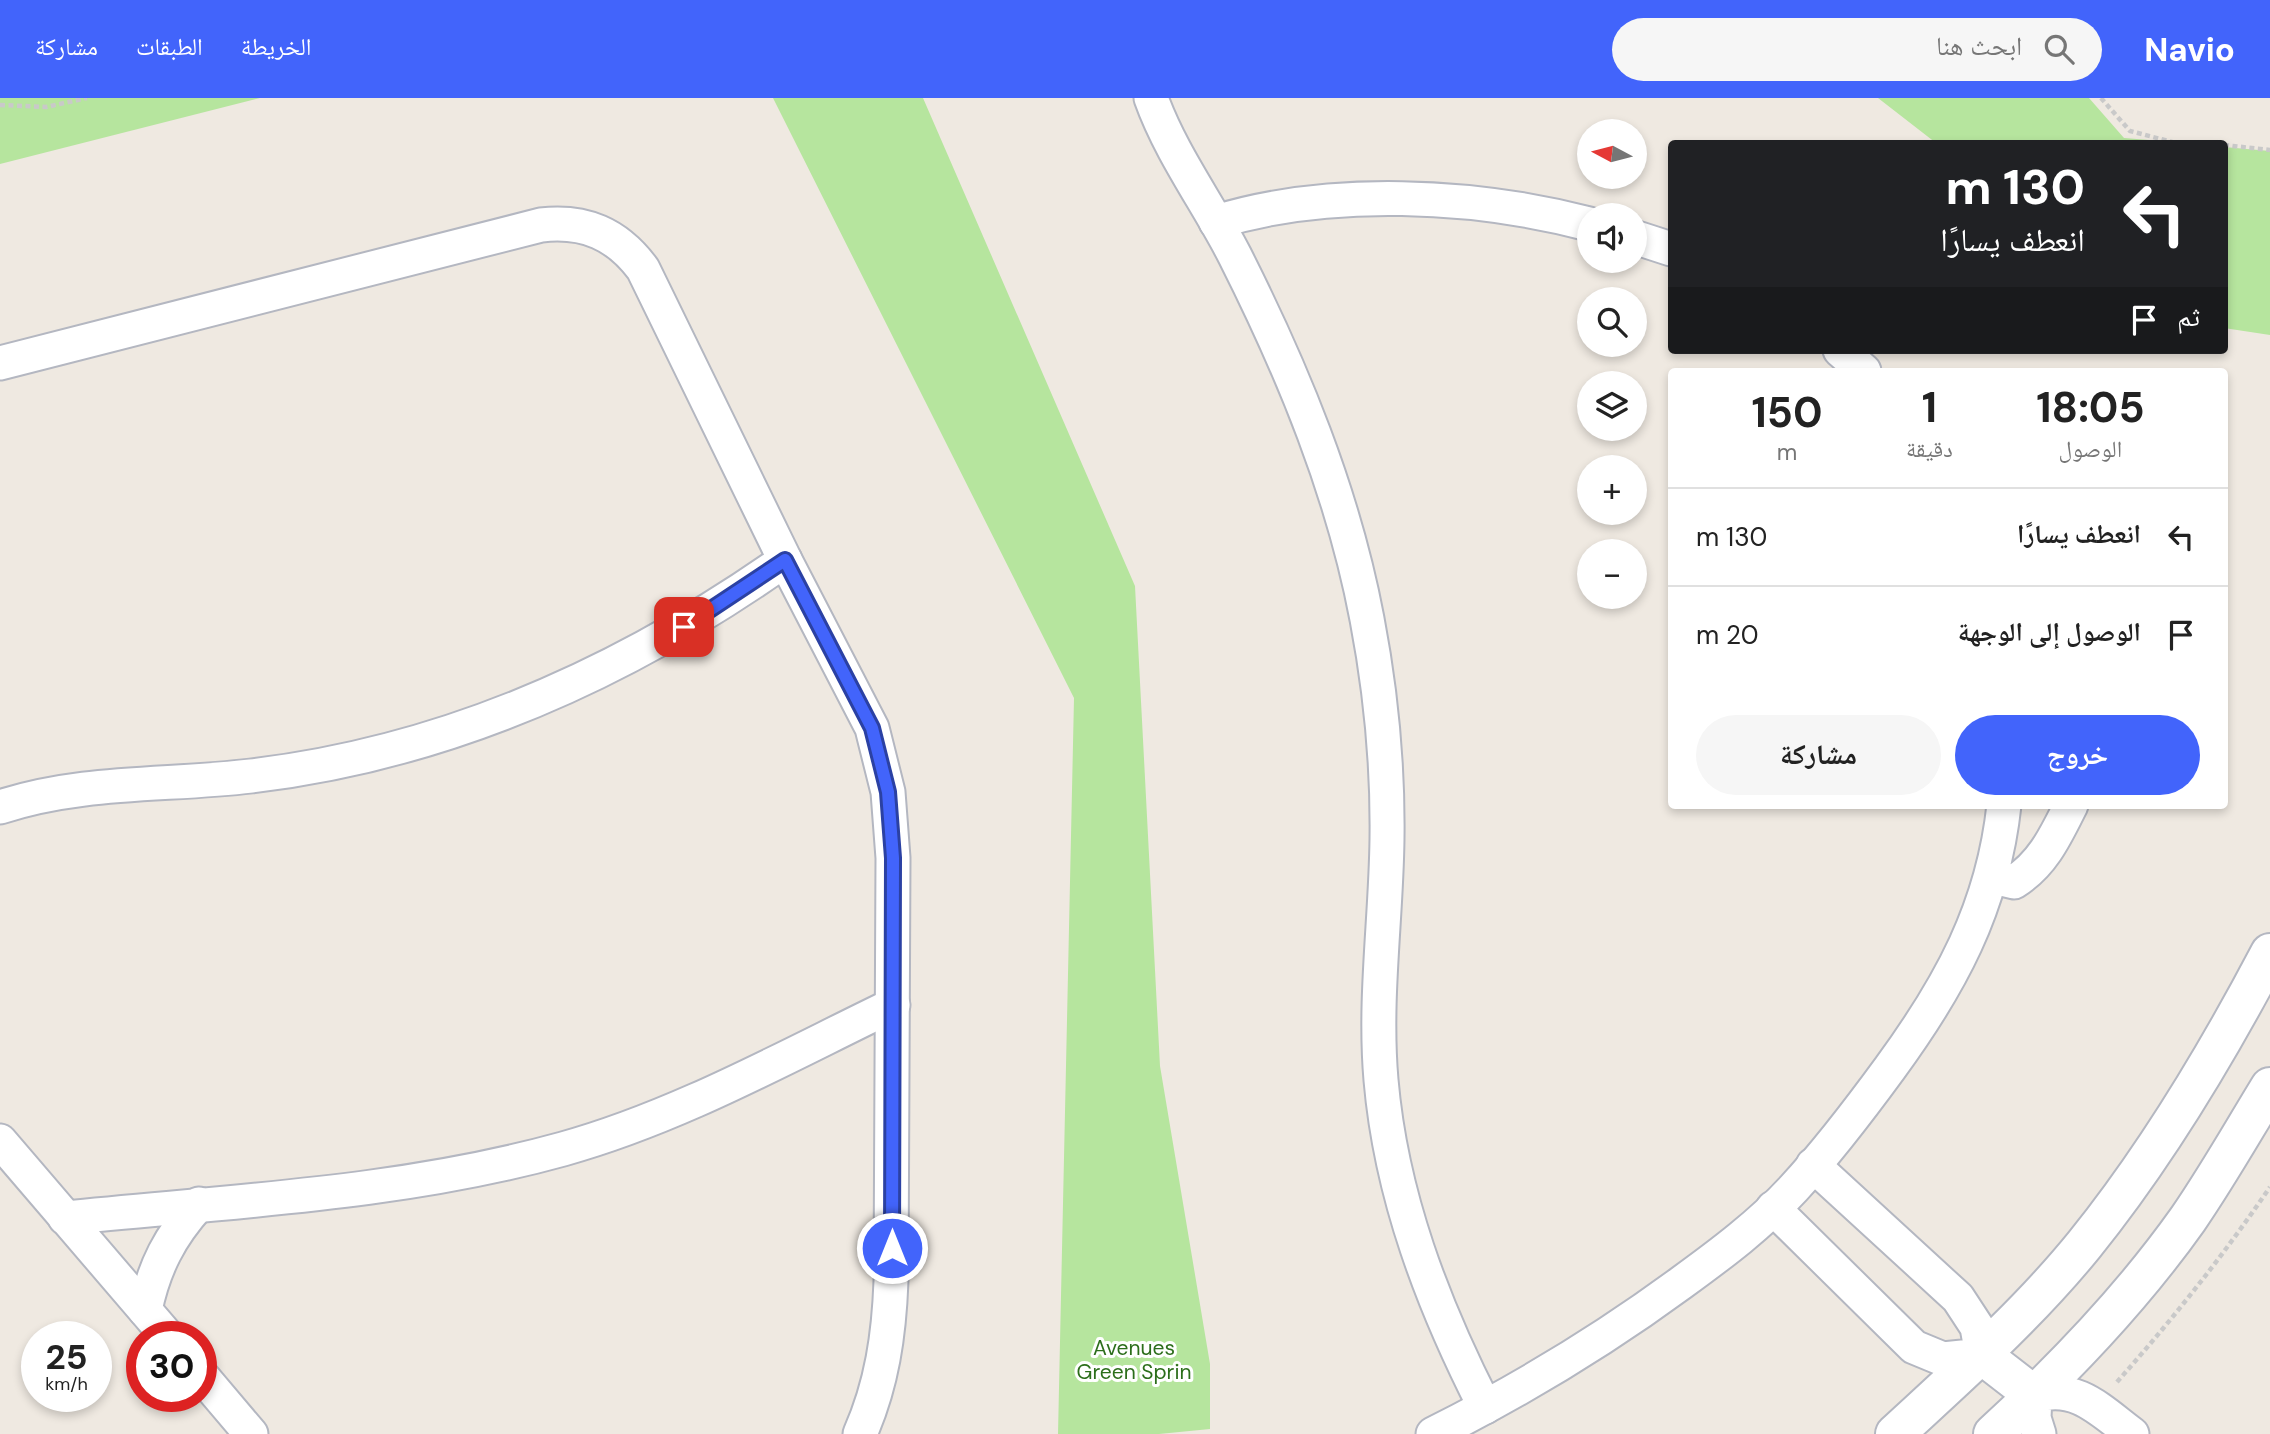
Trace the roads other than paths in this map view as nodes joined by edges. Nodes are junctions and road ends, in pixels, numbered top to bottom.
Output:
1 (1151, 98) edge
2 (1577, 221) edge
3 (1216, 222) junction
4 (1647, 241) edge
5 (1668, 248) edge
6 (1845, 354) edge
7 (0, 363) edge
8 (1861, 368) edge
9 (785, 560) junction
10 (0, 807) edge
11 (2003, 809) edge
12 (2069, 809) edge
13 (1993, 877) junction
14 (2270, 953) edge
15 (893, 1006) junction
16 (2270, 1087) edge
17 (0, 1141) edge
18 (1813, 1165) junction
19 (199, 1204) junction
20 (1773, 1208) junction
21 (65, 1218) junction
22 (145, 1310) junction
23 (155, 1321) edge
24 (1982, 1355) junction
25 (217, 1394) edge
26 (2035, 1396) junction
27 (1485, 1407) junction
28 (251, 1434) edge
29 (860, 1434) edge
30 (1433, 1434) edge
31 (1895, 1434) edge
32 (1993, 1434) edge
33 (2039, 1434) edge
34 (2132, 1434) edge

1 - 3 street
2 - 3 street
3 - 27 street
4 - 5 street
6 - 8 street
7 - 9 street
9 - 10 street
9 - 15 street
11 - 13 street
12 - 13 street
13 - 18 street
14 - 24 street
15 - 19 street
15 - 29 street
16 - 26 street
17 - 21 street
18 - 20 street
18 - 24 street
19 - 21 street
19 - 22 street
20 - 24 street
20 - 27 street
21 - 22 street
22 - 23 street
24 - 26 street
24 - 31 street
25 - 28 street
26 - 32 street
26 - 33 street
26 - 34 street
27 - 30 street

